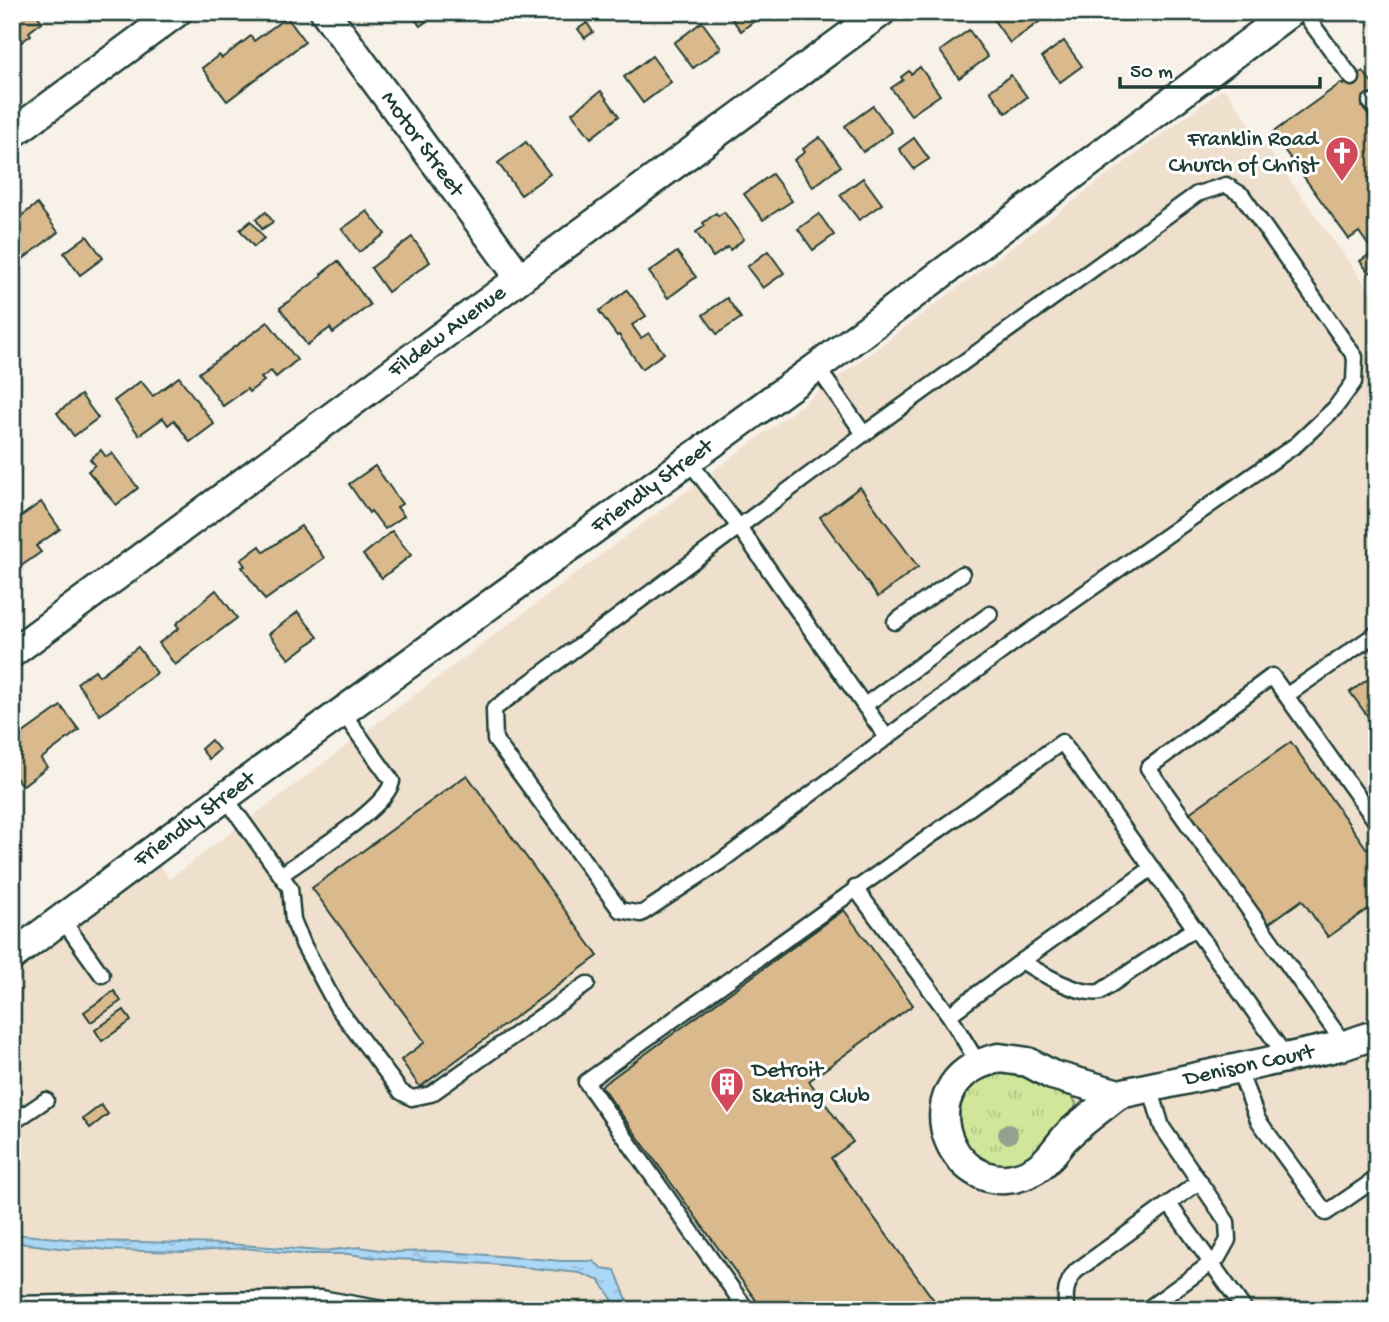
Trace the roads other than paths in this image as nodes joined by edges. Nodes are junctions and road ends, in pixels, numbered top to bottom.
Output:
1 (177, 12) edge
2 (324, 12) edge
3 (881, 12) edge
4 (1290, 12) edge
5 (1303, 12) edge
6 (1352, 78) dead end
7 (12, 134) edge
8 (520, 278) junction
9 (817, 368) junction
10 (864, 434) junction
11 (689, 461) junction
12 (739, 527) junction
13 (962, 574) dead end
14 (990, 614) dead end
15 (895, 622) dead end
16 (1377, 633) edge
17 (12, 653) edge
18 (1287, 695) junction
19 (864, 705) junction
20 (343, 713) junction
21 (887, 738) junction
22 (225, 797) junction
23 (1377, 823) edge
24 (1152, 867) junction
25 (281, 875) junction
26 (855, 888) junction
27 (62, 919) junction
28 (1195, 928) junction
29 (12, 956) edge
30 (1022, 961) junction
31 (102, 975) dead end
32 (587, 984) dead end
33 (949, 1015) junction
34 (1377, 1034) edge
35 (1345, 1045) junction
36 (1287, 1058) junction
37 (978, 1063) junction
38 (1238, 1068) junction
39 (1150, 1087) junction
40 (1119, 1094) junction
41 (46, 1100) dead end
42 (12, 1123) edge
43 (1377, 1178) edge
44 (1200, 1181) junction
45 (1169, 1204) junction
46 (1211, 1263) junction
47 (12, 1304) edge
48 (388, 1310) edge
49 (747, 1310) edge
50 (1068, 1310) edge
51 (1146, 1310) edge
52 (1245, 1310) edge

1 - 7 street
2 - 8 street, Motor Street
3 - 8 street, Fildew Avenue
4 - 9 street, Friendly Street
5 - 6 lane
8 - 17 street, Fildew Avenue
9 - 10 lane
9 - 11 street, Friendly Street
10 - 12 lane
10 - 21 lane
11 - 12 lane
11 - 20 street, Friendly Street
12 - 19 lane
12 - 21 lane
13 - 15 lane
14 - 19 lane
16 - 18 lane
18 - 23 lane
18 - 35 lane
19 - 21 lane
20 - 22 street, Friendly Street
20 - 25 lane
22 - 25 lane
22 - 27 street, Friendly Street
24 - 26 lane
24 - 28 lane
24 - 30 lane
25 - 32 lane
26 - 33 lane
26 - 49 lane
27 - 29 street, Friendly Street
27 - 31 lane
28 - 30 lane
28 - 36 lane
30 - 33 lane
33 - 37 lane
34 - 35 street, Denison Court
35 - 36 street, Denison Court
36 - 38 street, Denison Court
37 - 40 street, Denison Court
37 - 40 street, Denison Court
38 - 39 street, Denison Court
38 - 43 lane
39 - 40 street, Denison Court
39 - 44 lane
41 - 42 lane
44 - 45 lane
44 - 46 lane
45 - 46 lane
45 - 50 lane
46 - 51 lane
46 - 52 lane
47 - 48 lane

